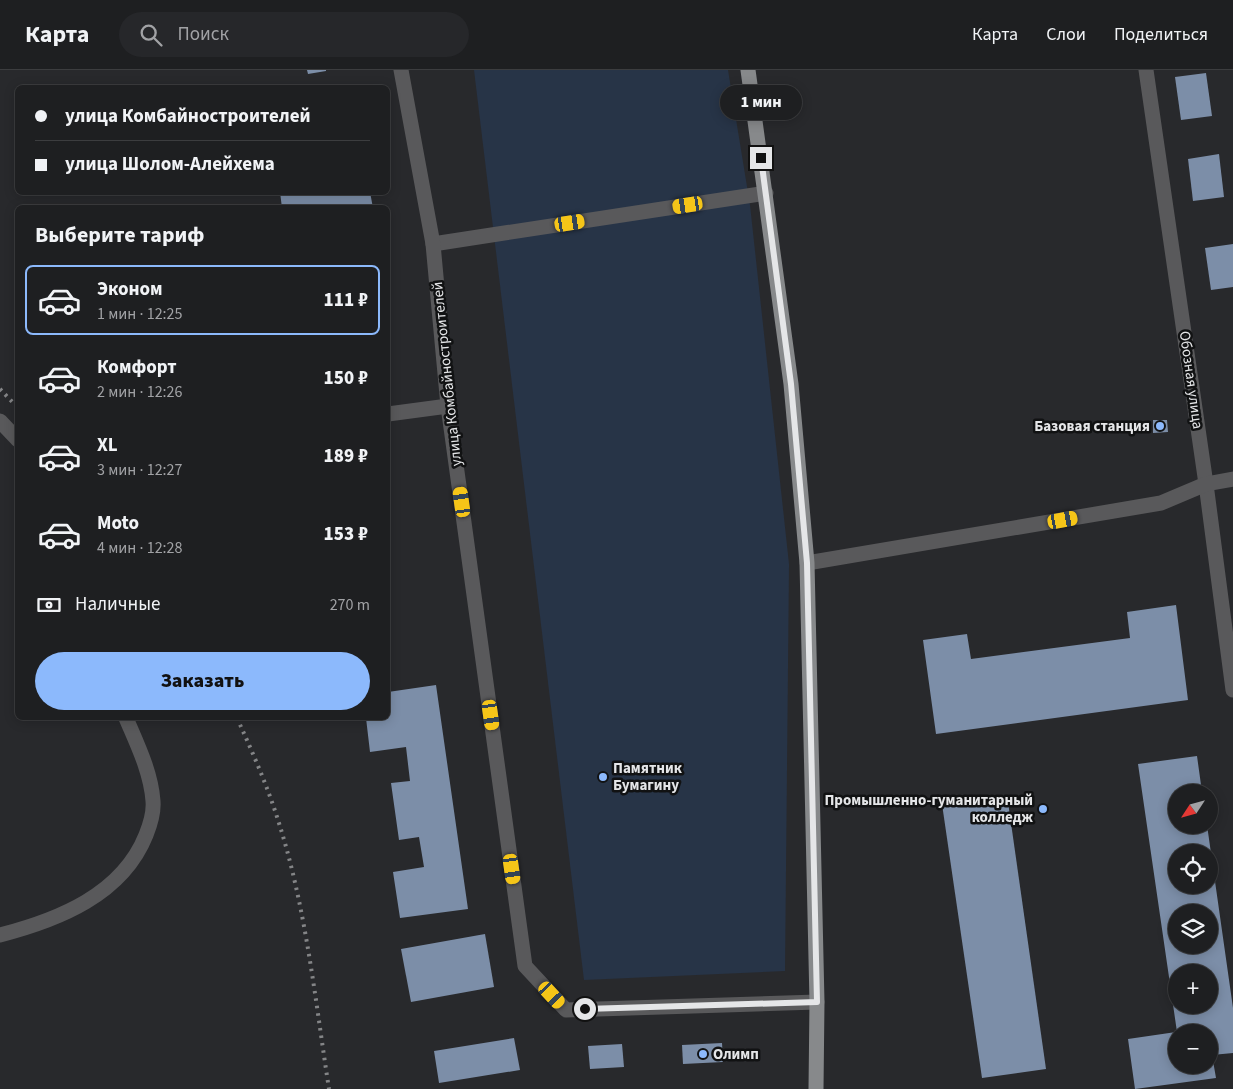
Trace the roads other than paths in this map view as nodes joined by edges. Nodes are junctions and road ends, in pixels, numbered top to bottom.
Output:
1 (401, 70) edge
2 (748, 70) edge
3 (1146, 70) edge
4 (766, 193) junction
5 (433, 244) junction
6 (448, 406) junction
7 (390, 414) edge
8 (7, 424) edge
9 (15, 436) edge
10 (1233, 479) edge
11 (1206, 484) junction
12 (807, 563) junction
13 (1233, 690) edge
14 (127, 720) edge
15 (0, 935) edge
16 (817, 1002) junction
17 (816, 1089) edge

1 - 5 street, улица Комбайностроителей
2 - 4 main road
3 - 11 street, Обозная улица
4 - 5 street
4 - 12 main road
5 - 6 street, улица Комбайностроителей
6 - 7 street
6 - 16 street, улица Комбайностроителей
8 - 9 street
10 - 11 street
11 - 12 street
11 - 13 street, Обозная улица
12 - 16 main road
14 - 15 street
16 - 17 main road

